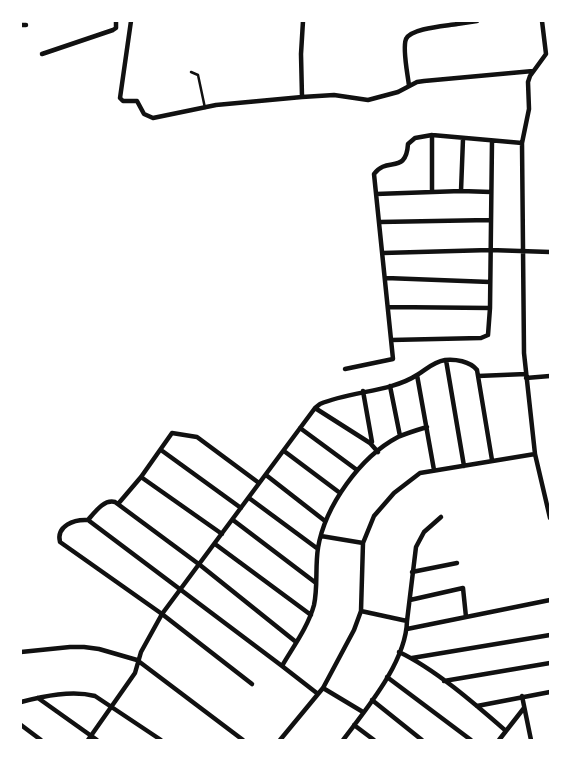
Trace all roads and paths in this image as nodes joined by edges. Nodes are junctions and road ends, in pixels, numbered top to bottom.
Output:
1 (116, 21) edge
2 (131, 21) edge
3 (303, 21) edge
4 (477, 21) edge
5 (542, 21) edge
6 (457, 23) edge
7 (42, 54) dead end
8 (533, 71) junction
9 (190, 72) dead end
10 (409, 86) junction
11 (302, 97) junction
12 (205, 108) junction
13 (432, 136) junction
14 (463, 139) junction
15 (492, 141) junction
16 (522, 143) junction
17 (461, 191) junction
18 (432, 192) junction
19 (491, 192) junction
20 (376, 194) junction
21 (490, 220) junction
22 (380, 222) junction
23 (490, 250) junction
24 (523, 251) junction
25 (383, 252) junction
26 (550, 252) edge
27 (386, 278) junction
28 (490, 282) junction
29 (388, 307) junction
30 (490, 308) junction
31 (391, 340) junction
32 (446, 360) junction
33 (345, 369) dead end
34 (526, 374) junction
35 (417, 375) junction
36 (478, 376) junction
37 (550, 376) edge
38 (390, 386) junction
39 (363, 391) junction
40 (315, 408) junction
41 (427, 426) junction
42 (300, 428) junction
43 (400, 436) junction
44 (370, 443) junction
45 (161, 450) junction
46 (284, 451) junction
47 (378, 452) junction
48 (535, 454) junction
49 (492, 460) junction
50 (464, 466) junction
51 (357, 470) junction
52 (434, 470) junction
53 (266, 475) junction
54 (141, 477) junction
55 (259, 483) junction
56 (340, 493) junction
57 (249, 498) junction
58 (118, 504) junction
59 (241, 508) junction
60 (442, 517) dead end
61 (550, 518) edge
62 (88, 520) junction
63 (233, 520) junction
64 (325, 521) junction
65 (222, 534) junction
66 (321, 536) junction
67 (363, 543) junction
68 (215, 544) junction
69 (318, 549) junction
70 (457, 563) dead end
71 (200, 565) junction
72 (412, 572) junction
73 (316, 582) junction
74 (180, 590) junction
75 (410, 600) junction
76 (550, 600) edge
77 (361, 611) junction
78 (162, 614) junction
79 (311, 615) junction
80 (466, 617) junction
81 (407, 621) junction
82 (407, 629) junction
83 (550, 635) edge
84 (296, 642) junction
85 (21, 652) edge
86 (400, 652) junction
87 (412, 658) junction
88 (137, 660) junction
89 (550, 663) edge
90 (282, 666) junction
91 (387, 677) junction
92 (444, 681) junction
93 (252, 684) dead end
94 (323, 688) junction
95 (550, 692) edge
96 (318, 694) junction
97 (522, 696) junction
98 (38, 698) junction
99 (372, 700) junction
100 (21, 702) edge
101 (111, 706) junction
102 (477, 706) junction
103 (524, 707) junction
104 (363, 712) junction
105 (21, 725) edge
106 (354, 725) junction
107 (506, 731) junction
108 (89, 737) edge
109 (41, 740) edge
110 (97, 740) edge
111 (161, 740) edge
112 (243, 740) edge
113 (280, 740) edge
114 (342, 740) edge
115 (374, 740) edge
116 (422, 740) edge
117 (471, 740) edge
118 (499, 740) edge
119 (531, 740) edge

1 - 7 street
2 - 12 street
3 - 11 street
4 - 6 street
5 - 8 street
6 - 10 street
8 - 10 street
8 - 16 street
9 - 12 lane
10 - 11 street
11 - 12 street
13 - 14 street
13 - 18 street
13 - 20 street
14 - 15 street
14 - 17 street
15 - 16 street
15 - 19 street
16 - 24 street
17 - 18 street
17 - 19 street
18 - 20 street
19 - 21 street
20 - 22 street
21 - 22 street
21 - 23 street
22 - 25 street
23 - 24 street
23 - 25 street
23 - 28 street
24 - 26 street
24 - 34 street
25 - 27 street
27 - 28 street
27 - 29 street
28 - 30 street
29 - 30 street
29 - 31 street
30 - 31 street
31 - 33 street
32 - 35 street
32 - 36 street
32 - 50 street
34 - 36 street
34 - 37 street
34 - 48 street
35 - 38 street
35 - 41 street
36 - 49 street
38 - 39 street
38 - 43 street
39 - 40 street
39 - 44 street
40 - 42 street
40 - 44 street
41 - 43 street
41 - 52 street
42 - 46 street
42 - 51 street
43 - 47 street
44 - 47 street
45 - 54 street
45 - 55 street
45 - 59 street
46 - 53 street
46 - 56 street
47 - 51 street
48 - 49 street
48 - 61 street
49 - 50 street
50 - 52 street
51 - 56 street
52 - 67 street
53 - 55 street
53 - 64 street
54 - 58 street
54 - 65 street
55 - 57 street
56 - 64 street
57 - 59 street
57 - 69 street
58 - 62 street
58 - 71 street
59 - 63 street
60 - 72 street
62 - 74 street
62 - 78 street
63 - 65 street
63 - 73 street
64 - 66 street
65 - 68 street
66 - 67 street
66 - 69 street
67 - 77 street
68 - 71 street
68 - 79 street
69 - 73 street
70 - 72 street
71 - 74 street
71 - 84 street
72 - 75 street
73 - 79 street
74 - 78 street
74 - 90 street
75 - 80 street
75 - 81 street
76 - 80 street
77 - 81 street
77 - 94 street
78 - 88 street
78 - 93 street
79 - 84 street
80 - 82 street
81 - 82 street
82 - 86 street
83 - 87 street
84 - 90 street
85 - 88 street
86 - 87 street
86 - 91 street
87 - 92 street
88 - 101 street
88 - 112 street
89 - 92 street
90 - 96 street
91 - 99 street
91 - 117 street
92 - 102 street
94 - 96 street
94 - 104 street
95 - 97 street
96 - 113 street
97 - 102 street
97 - 103 street
98 - 100 street
98 - 101 street
98 - 108 street
99 - 104 street
99 - 116 street
101 - 108 street
101 - 111 street
102 - 107 street
103 - 107 street
103 - 119 street
104 - 106 street
105 - 109 street
106 - 114 street
106 - 115 street
107 - 118 street
108 - 110 street

